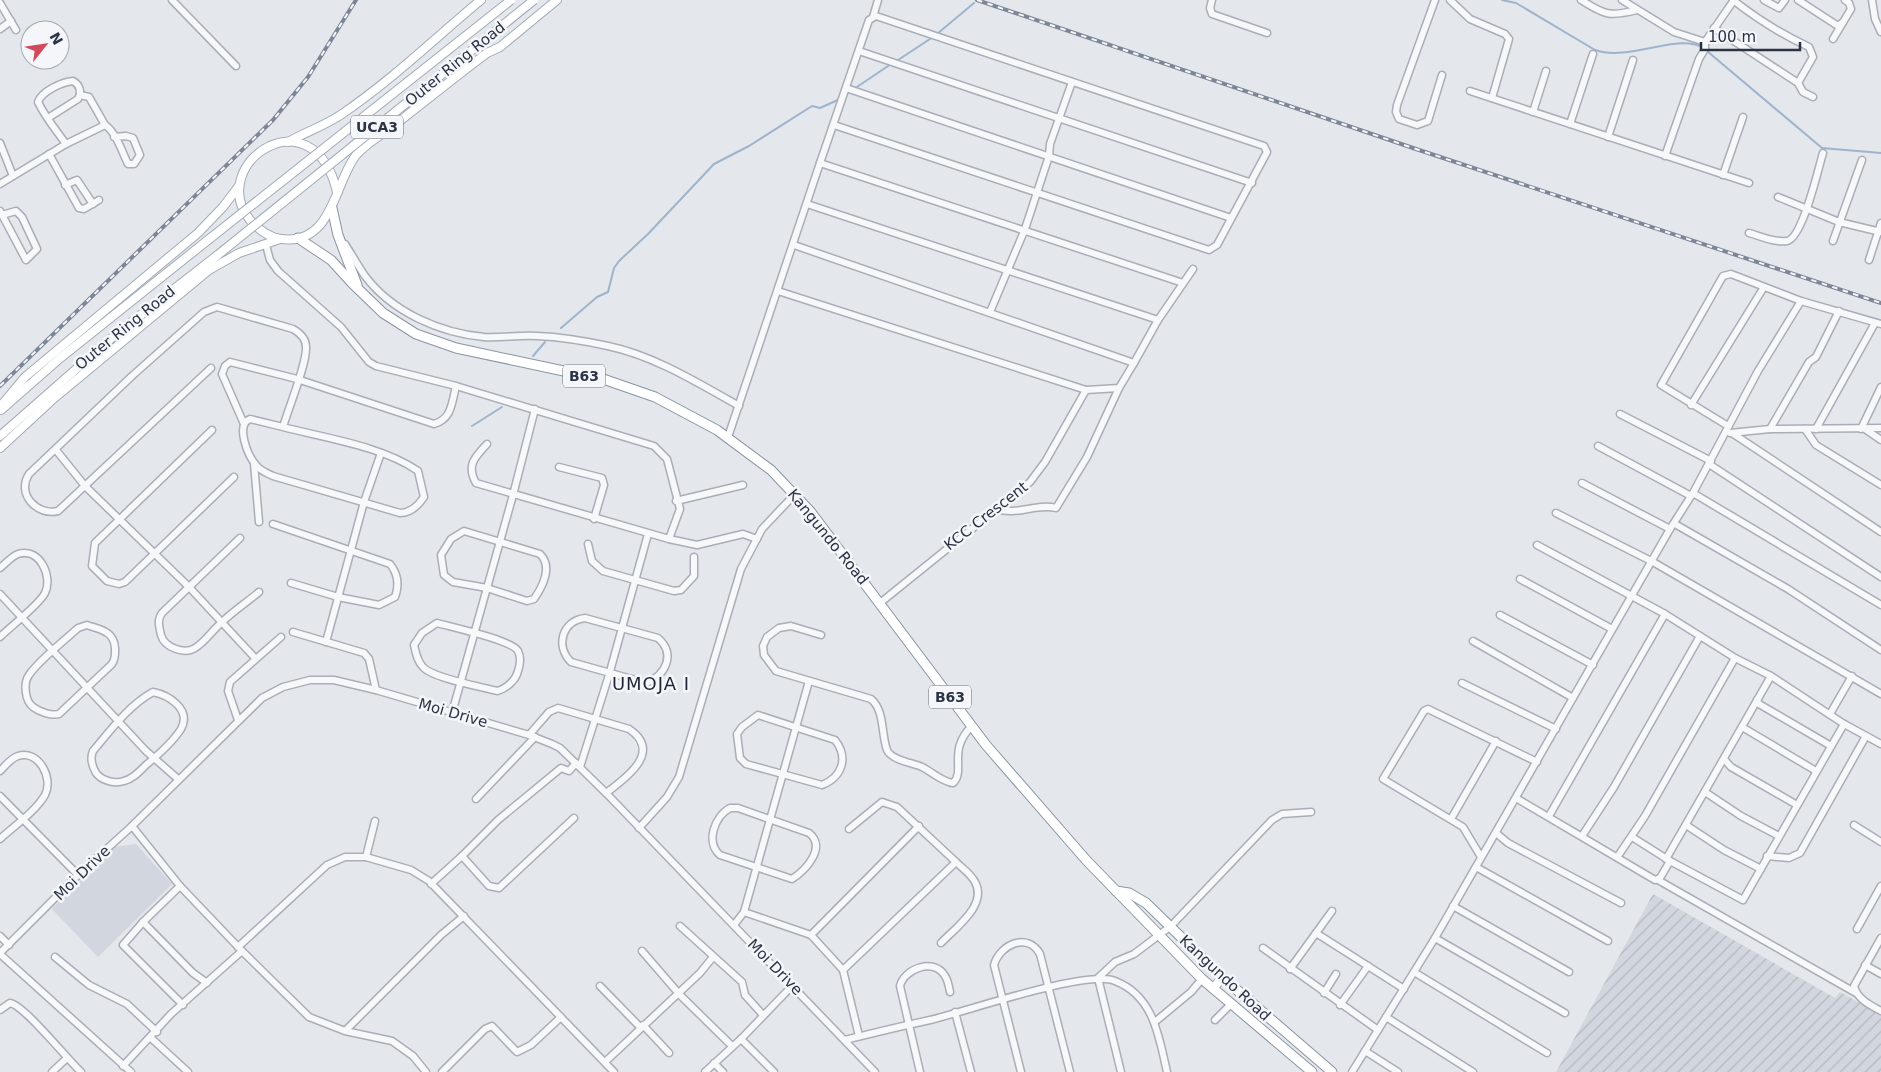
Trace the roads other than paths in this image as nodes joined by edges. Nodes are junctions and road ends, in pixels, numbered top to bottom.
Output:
1 (172, 0) edge
2 (481, 0) edge
3 (511, 0) edge
4 (534, 0) edge
5 (557, 0) edge
6 (878, 0) edge
7 (1212, 0) edge
8 (1435, 0) edge
9 (1450, 0) edge
10 (1581, 0) edge
11 (1622, 0) edge
12 (1733, 0) edge
13 (1764, 0) edge
14 (1785, 0) edge
15 (1798, 0) edge
16 (1845, 0) edge
17 (1872, 0) edge
18 (0, 3) edge
19 (1637, 10) junction
20 (873, 17) junction
21 (11, 21) junction
22 (1843, 22) junction
23 (0, 28) edge
24 (1714, 28) junction
25 (16, 30) dead end
26 (1881, 32) edge
27 (1267, 33) dead end
28 (1833, 39) dead end
29 (1705, 42) junction
30 (859, 51) junction
31 (1593, 54) dead end
32 (1634, 60) dead end
33 (236, 66) dead end
34 (1546, 71) dead end
35 (1442, 75) dead end
36 (1072, 82) junction
37 (1798, 83) junction
38 (846, 88) junction
39 (1470, 91) dead end
40 (80, 95) junction
41 (1813, 97) dead end
42 (1492, 98) junction
43 (1533, 112) junction
44 (1743, 117) dead end
45 (48, 118) junction
46 (1059, 119) junction
47 (1570, 124) junction
48 (105, 125) junction
49 (834, 125) junction
50 (114, 137) junction
51 (1608, 137) junction
52 (288, 142) junction
53 (0, 143) edge
54 (66, 144) junction
55 (1823, 153) dead end
56 (49, 154) junction
57 (1049, 156) junction
58 (1665, 156) junction
59 (1862, 160) dead end
60 (820, 163) junction
61 (1723, 175) junction
62 (12, 176) junction
63 (1252, 183) junction
64 (1749, 183) dead end
65 (0, 184) edge
66 (65, 185) junction
67 (239, 186) junction
68 (337, 192) junction
69 (1036, 194) junction
70 (1778, 197) dead end
71 (807, 204) junction
72 (332, 208) junction
73 (1806, 210) junction
74 (1, 213) edge
75 (1231, 218) junction
76 (1840, 222) junction
77 (1881, 224) edge
78 (1025, 229) junction
79 (1880, 231) edge
80 (1749, 233) dead end
81 (338, 235) junction
82 (298, 238) junction
83 (280, 239) junction
84 (1833, 241) dead end
85 (266, 245) junction
86 (794, 246) junction
87 (1869, 260) dead end
88 (1192, 269) dead end
89 (1008, 271) junction
90 (1182, 283) junction
91 (1764, 287) junction
92 (359, 289) junction
93 (778, 291) junction
94 (1801, 301) junction
95 (1839, 311) junction
96 (990, 312) junction
97 (1158, 320) junction
98 (1878, 323) edge
99 (1134, 363) junction
100 (211, 368) dead end
101 (298, 379) junction
102 (456, 386) junction
103 (1881, 387) edge
104 (1119, 388) junction
105 (1086, 390) junction
106 (1691, 405) junction
107 (739, 406) junction
108 (0, 407) edge
109 (535, 409) junction
110 (0, 411) edge
111 (1620, 414) dead end
112 (244, 424) junction
113 (283, 427) junction
114 (1881, 428) edge
115 (1770, 429) junction
116 (1805, 429) junction
117 (1816, 429) junction
118 (1863, 429) junction
119 (212, 430) dead end
120 (1729, 430) junction
121 (15, 433) junction
122 (0, 437) edge
123 (728, 437) junction
124 (1881, 440) edge
125 (487, 444) dead end
126 (1598, 446) dead end
127 (0, 448) edge
128 (56, 450) junction
129 (381, 453) junction
130 (1710, 462) junction
131 (254, 464) junction
132 (559, 468) dead end
133 (234, 477) dead end
134 (1582, 483) dead end
135 (743, 485) dead end
136 (1881, 485) edge
137 (85, 486) junction
138 (795, 494) junction
139 (514, 495) junction
140 (1692, 495) junction
141 (676, 501) junction
142 (364, 502) junction
143 (997, 509) junction
144 (1556, 513) dead end
145 (594, 518) junction
146 (120, 521) junction
147 (259, 522) dead end
148 (273, 524) dead end
149 (1672, 526) junction
150 (1881, 532) edge
151 (648, 534) junction
152 (240, 538) dead end
153 (670, 539) junction
154 (757, 539) junction
155 (501, 540) junction
156 (588, 544) dead end
157 (1537, 545) dead end
158 (352, 551) junction
159 (155, 553) junction
160 (694, 557) dead end
161 (1653, 562) junction
162 (0, 568) edge
163 (1881, 577) edge
164 (1520, 579) dead end
165 (635, 580) junction
166 (291, 583) dead end
167 (189, 587) junction
168 (487, 588) junction
169 (259, 592) dead end
170 (0, 594) edge
171 (1633, 596) junction
172 (338, 597) junction
173 (880, 602) junction
174 (1881, 605) edge
175 (1665, 614) junction
176 (1500, 615) dead end
177 (22, 616) junction
178 (221, 622) junction
179 (621, 626) junction
180 (1612, 629) junction
181 (293, 632) dead end
182 (475, 633) junction
183 (821, 635) dead end
184 (1700, 636) junction
185 (0, 637) edge
186 (281, 637) dead end
187 (1473, 641) dead end
188 (326, 642) junction
189 (1881, 650) edge
190 (54, 651) junction
191 (255, 658) junction
192 (1735, 658) junction
193 (1593, 665) junction
194 (609, 674) junction
195 (1771, 676) junction
196 (1852, 676) junction
197 (809, 681) junction
198 (460, 682) junction
199 (1462, 682) dead end
200 (88, 686) junction
201 (376, 690) junction
202 (1881, 694) edge
203 (1573, 698) junction
204 (1757, 700) junction
205 (452, 713) junction
206 (1830, 714) junction
207 (596, 719) junction
208 (120, 720) junction
209 (238, 720) junction
210 (1844, 724) junction
211 (972, 726) junction
212 (795, 727) junction
213 (1742, 727) junction
214 (1556, 729) junction
215 (532, 736) junction
216 (1866, 736) junction
217 (1496, 741) junction
218 (1881, 744) edge
219 (1831, 746) junction
220 (156, 757) junction
221 (1724, 760) junction
222 (1537, 762) junction
223 (578, 765) junction
224 (0, 771) edge
225 (1816, 771) junction
226 (783, 773) junction
227 (178, 779) junction
228 (1705, 792) junction
229 (606, 793) junction
230 (0, 796) edge
231 (1516, 798) junction
232 (476, 799) dead end
233 (1797, 805) junction
234 (1311, 812) dead end
235 (1549, 816) junction
236 (574, 818) dead end
237 (22, 819) junction
238 (1451, 819) junction
239 (769, 820) junction
240 (376, 821) dead end
241 (1686, 825) junction
242 (1854, 825) dead end
243 (132, 826) junction
244 (919, 826) junction
245 (639, 828) junction
246 (849, 829) dead end
247 (1496, 833) junction
248 (1582, 836) junction
249 (1779, 836) junction
250 (1632, 837) junction
251 (0, 838) edge
252 (1881, 842) edge
253 (462, 856) junction
254 (1618, 856) junction
255 (1767, 856) junction
256 (366, 857) junction
257 (1481, 857) junction
258 (1668, 860) junction
259 (956, 862) junction
260 (756, 866) junction
261 (1476, 867) junction
262 (1761, 868) junction
263 (78, 875) junction
264 (1658, 880) junction
265 (431, 884) junction
266 (180, 886) junction
267 (1881, 886) edge
268 (1116, 891) junction
269 (1621, 903) dead end
270 (1454, 906) junction
271 (1332, 911) dead end
272 (744, 912) junction
273 (464, 916) junction
274 (143, 922) junction
275 (680, 926) dead end
276 (734, 926) junction
277 (1171, 926) junction
278 (1857, 929) dead end
279 (1316, 933) junction
280 (811, 935) junction
281 (0, 936) edge
282 (1159, 936) junction
283 (1435, 938) junction
284 (1881, 938) edge
285 (1608, 941) dead end
286 (941, 943) dead end
287 (9, 944) junction
288 (1263, 948) dead end
289 (240, 949) junction
290 (642, 952) dead end
291 (0, 953) edge
292 (55, 957) dead end
293 (713, 957) junction
294 (1865, 965) junction
295 (1368, 966) junction
296 (1290, 968) junction
297 (842, 970) junction
298 (1414, 972) junction
299 (1570, 972) dead end
300 (1336, 974) dead end
301 (1881, 974) edge
302 (1222, 977) junction
303 (1098, 978) junction
304 (1202, 979) junction
305 (207, 983) junction
306 (793, 985) junction
307 (600, 986) dead end
308 (1049, 988) junction
309 (1213, 989) junction
310 (1404, 989) junction
311 (950, 992) dead end
312 (678, 993) junction
313 (1324, 993) junction
314 (1856, 993) junction
315 (1003, 999) junction
316 (1231, 1004) junction
317 (183, 1005) junction
318 (1340, 1005) junction
319 (2, 1008) edge
320 (1881, 1011) edge
321 (955, 1012) junction
322 (1565, 1013) dead end
323 (763, 1015) junction
324 (561, 1016) junction
325 (1386, 1017) junction
326 (1215, 1020) dead end
327 (1156, 1022) junction
328 (908, 1024) junction
329 (641, 1026) junction
330 (1378, 1030) junction
331 (157, 1032) junction
332 (345, 1032) junction
333 (859, 1036) junction
334 (151, 1038) junction
335 (741, 1039) junction
336 (845, 1040) junction
337 (732, 1046) junction
338 (1365, 1051) junction
339 (669, 1053) dead end
340 (1547, 1053) dead end
341 (67, 1058) junction
342 (605, 1062) junction
343 (714, 1063) junction
344 (123, 1066) junction
345 (52, 1072) edge
346 (81, 1072) edge
347 (131, 1072) edge
348 (188, 1072) edge
349 (426, 1072) edge
350 (442, 1072) edge
351 (614, 1072) edge
352 (705, 1072) edge
353 (723, 1072) edge
354 (774, 1072) edge
355 (875, 1072) edge
356 (920, 1072) edge
357 (971, 1072) edge
358 (1021, 1072) edge
359 (1070, 1072) edge
360 (1121, 1072) edge
361 (1167, 1072) edge
362 (1312, 1072) edge
363 (1332, 1072) edge
364 (1352, 1072) edge
365 (1398, 1072) edge
366 (1473, 1072) edge

1 - 33 street
2 - 52 main road, Outer Ring Road / UCA3
3 - 110 main road, Outer Ring Road / UCA3, bridge
4 - 122 main road, Outer Ring Road / UCA3, bridge
5 - 68 main road, Outer Ring Road / UCA3
6 - 20 street
7 - 27 street
8 - 35 street
9 - 42 street
10 - 19 street
11 - 19 street
12 - 24 street
12 - 37 street
13 - 14 street
15 - 22 street
16 - 22 street
17 - 26 street
18 - 21 street
19 - 29 street
20 - 30 street
20 - 36 street
21 - 23 street
21 - 25 street
22 - 28 street
24 - 29 street
24 - 37 street
29 - 58 street
30 - 38 street
30 - 46 street
31 - 47 street
32 - 51 street
34 - 43 street
36 - 46 street
36 - 63 street
37 - 41 street
38 - 49 street
38 - 57 street
39 - 42 street
40 - 45 street
40 - 45 street
40 - 48 street
42 - 43 street
43 - 47 street
44 - 61 street
45 - 54 street
46 - 57 street
46 - 63 street
47 - 51 street
48 - 50 street
48 - 54 street
49 - 60 street
49 - 69 street
50 - 50 street
51 - 58 street
52 - 67 main road, Outer Ring Road
52 - 68 main road
53 - 62 street
54 - 56 street
55 - 73 street
56 - 62 street
56 - 66 street
57 - 69 street
57 - 75 street
58 - 61 street
59 - 76 street
60 - 71 street
60 - 78 street
61 - 64 street
62 - 65 street
63 - 75 street
66 - 66 street
67 - 83 main road
67 - 108 main road, Outer Ring Road
68 - 72 main road, Outer Ring Road
69 - 75 street
69 - 78 street
70 - 73 street
71 - 86 street
71 - 89 street
72 - 81 highway
72 - 82 main road, Outer Ring Road
73 - 76 street
73 - 80 street
74 - 74 street
76 - 79 street
76 - 84 street
77 - 79 street
78 - 89 street
78 - 90 street
79 - 87 street
81 - 92 highway
81 - 107 street
82 - 83 main road, Outer Ring Road
82 - 92 highway, Kangundo Road
83 - 85 main road
85 - 102 street
85 - 121 main road
86 - 93 street
86 - 96 street
88 - 90 street
89 - 96 street
89 - 97 street
90 - 97 street
91 - 94 street
91 - 106 street
91 - 106 street
92 - 123 highway, Kangundo Road / B63
93 - 105 street
93 - 107 street
94 - 95 street
94 - 120 street
95 - 98 street
95 - 115 street
96 - 99 street
97 - 99 street
98 - 117 street
99 - 104 street
100 - 137 street
101 - 102 street
101 - 112 street
101 - 113 street
101 - 128 street
102 - 109 street
103 - 118 street
104 - 105 street
104 - 143 street
105 - 143 street, KCC Crescent
106 - 120 street
107 - 123 street
109 - 139 street
109 - 141 street
111 - 130 street
112 - 113 street
112 - 131 street
113 - 129 street
114 - 118 street
115 - 116 street
115 - 120 street
116 - 117 street
116 - 136 street
117 - 118 street
118 - 124 street
119 - 146 street
120 - 130 street
120 - 150 street
121 - 122 main road
121 - 127 main road
123 - 138 highway, Kangundo Road / B63
125 - 139 street
126 - 140 street
128 - 137 street
128 - 137 street
129 - 142 street
129 - 142 street
130 - 140 street
130 - 163 street
131 - 142 street
131 - 147 street
132 - 145 street
133 - 159 street
134 - 149 street
135 - 141 street
137 - 146 street
138 - 154 street
138 - 173 highway, Kangundo Road / B63
139 - 145 street
139 - 155 street
140 - 149 street
140 - 174 street
141 - 153 street
142 - 158 street
143 - 173 street, KCC Crescent
144 - 161 street
145 - 151 street
146 - 159 street
146 - 159 street
148 - 158 street
149 - 161 street
149 - 189 street
151 - 153 street
151 - 165 street
152 - 167 street
153 - 154 street
154 - 245 street
155 - 168 street
155 - 168 street
155 - 168 street
156 - 165 street
157 - 171 street
158 - 172 street
158 - 172 street
159 - 167 street
160 - 165 street
161 - 171 street
161 - 196 street
162 - 177 street
164 - 180 street
165 - 179 street
166 - 172 street
167 - 178 street
167 - 178 street
168 - 182 street
169 - 178 street
170 - 177 street
171 - 175 street
171 - 180 street
172 - 188 street
173 - 211 highway, Kangundo Road / B63
175 - 184 street
175 - 235 street
176 - 193 street
177 - 185 street
177 - 190 street
178 - 191 street
179 - 194 street
179 - 194 street
179 - 194 street
180 - 193 street
181 - 188 street
182 - 198 street
182 - 198 street
182 - 198 street
183 - 197 street
184 - 192 street
184 - 248 street
186 - 191 street
187 - 203 street
188 - 201 street
190 - 200 street
190 - 200 street
190 - 200 street
191 - 209 street
192 - 195 street
192 - 250 street
193 - 203 street
194 - 207 street
195 - 204 street
195 - 206 street
196 - 202 street
196 - 206 street
197 - 211 street
197 - 212 street
198 - 205 street
199 - 214 street
200 - 208 street
201 - 205 street, Moi Drive
201 - 209 street, Moi Drive
203 - 214 street
204 - 213 street
204 - 219 street
205 - 215 street, Moi Drive
206 - 210 street
207 - 215 street
207 - 223 street
207 - 229 street
208 - 220 street
208 - 220 street
208 - 220 street
209 - 227 street, Moi Drive
210 - 216 street
210 - 219 street
211 - 268 highway, Kangundo Road / B63
212 - 226 street
212 - 226 street
212 - 226 street
213 - 221 street
213 - 225 street
214 - 222 street
215 - 223 street, Moi Drive
215 - 232 street
216 - 218 street
216 - 255 street
217 - 222 street
217 - 238 street
217 - 238 street
219 - 225 street
220 - 227 street
221 - 228 street
221 - 233 street
222 - 231 street
223 - 229 street, Moi Drive
223 - 253 street
224 - 237 street
225 - 233 street
226 - 239 street
227 - 243 street, Moi Drive
228 - 241 street
228 - 249 street
229 - 245 street, Moi Drive
230 - 237 street
231 - 235 street
231 - 247 street
233 - 249 street
234 - 277 street
235 - 248 street
236 - 253 street
237 - 251 street
237 - 263 street
238 - 257 street
239 - 260 street
239 - 260 street
239 - 260 street
240 - 256 street
241 - 258 street
241 - 262 street
242 - 252 street
243 - 263 street, Moi Drive
243 - 266 street
244 - 246 street
244 - 259 street
244 - 280 street
245 - 276 street, Moi Drive
247 - 257 street
247 - 269 street
248 - 254 street
249 - 255 street
250 - 254 street
250 - 258 street
253 - 265 street
254 - 264 street
255 - 262 street
256 - 265 street
256 - 289 street
257 - 261 street
258 - 262 street
258 - 264 street
259 - 286 street
259 - 297 street
260 - 272 street
261 - 270 street
261 - 285 street
263 - 287 street, Moi Drive
264 - 314 street
265 - 273 street
266 - 274 street
266 - 289 street
267 - 278 street
268 - 277 highway, Kangundo Road
268 - 282 highway, Kangundo Road / B63
270 - 283 street
270 - 299 street
271 - 279 street
272 - 276 street
272 - 280 street
273 - 324 street
273 - 332 street
274 - 305 street
274 - 317 street
275 - 293 street
276 - 306 street, Moi Drive
277 - 282 street
277 - 302 highway, Kangundo Road
279 - 295 street
279 - 296 street
280 - 297 street
281 - 287 street
282 - 303 street
282 - 304 highway, Kangundo Road / B63
283 - 298 street
283 - 322 street
284 - 294 street
287 - 291 street, Moi Drive
288 - 296 street
289 - 305 street
289 - 332 street
290 - 312 street
291 - 344 street
292 - 331 street
293 - 312 street
293 - 323 street
294 - 301 street
294 - 314 street
295 - 310 street
295 - 318 street
296 - 313 street
297 - 333 street
298 - 310 street
298 - 340 street
300 - 313 street
302 - 309 main road
302 - 363 highway, Kangundo Road
303 - 308 street
303 - 327 street
303 - 360 street
304 - 309 highway, Kangundo Road / B63
304 - 327 street
305 - 317 street
306 - 323 street
306 - 336 street, Moi Drive
307 - 329 street
308 - 315 street
308 - 315 street
308 - 359 street
309 - 316 highway, Kangundo Road / B63
310 - 325 street
311 - 328 street
312 - 329 street
312 - 337 street
313 - 318 street
314 - 320 street
315 - 321 street
315 - 358 street
316 - 326 street
316 - 362 highway, Kangundo Road / B63
317 - 331 street
318 - 330 street
319 - 341 street
321 - 328 street
321 - 357 street
323 - 335 street
324 - 342 street
324 - 350 street
325 - 330 street
325 - 366 street
327 - 361 street
328 - 333 street
328 - 356 street
329 - 339 street
329 - 342 street
330 - 338 street
331 - 334 street
332 - 349 street
333 - 336 street
334 - 344 street
334 - 348 street
335 - 337 street
335 - 354 street
336 - 355 street, Moi Drive
337 - 343 street
338 - 364 street
338 - 365 street
341 - 345 street
341 - 346 street
342 - 351 street
343 - 352 street
343 - 353 street
344 - 347 street

